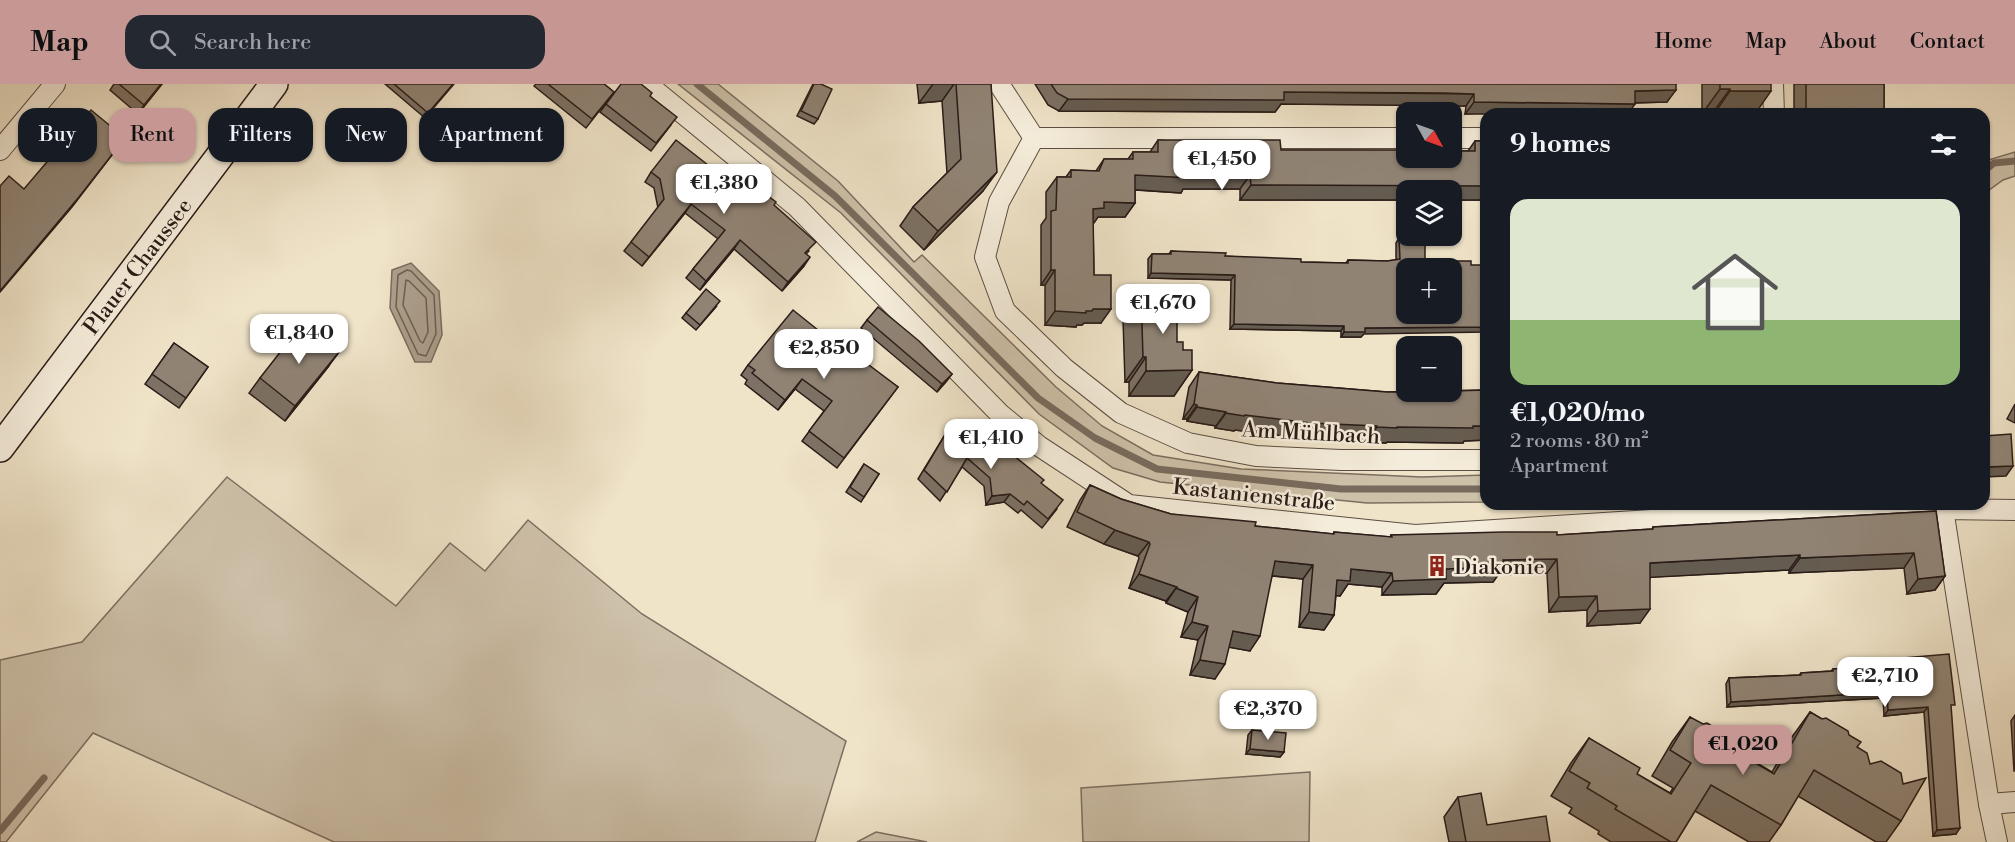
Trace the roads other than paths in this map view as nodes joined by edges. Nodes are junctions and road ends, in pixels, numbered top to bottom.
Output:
1 (55, 84) edge
2 (274, 84) edge
3 (646, 84) edge
4 (999, 84) edge
5 (1773, 84) edge
6 (1774, 108) edge
7 (1034, 138) junction
8 (1396, 138) edge
9 (1462, 138) edge
10 (1480, 138) edge
11 (0, 150) edge
12 (0, 448) edge
13 (1480, 460) edge
14 (1750, 510) edge
15 (1943, 510) edge
16 (1990, 510) edge
17 (2015, 510) edge
18 (2015, 802) edge
19 (1989, 804) junction
20 (1997, 842) edge

1 - 11 street
2 - 12 main road, Plauer Chaussee
3 - 14 street, Kastanienstraße
4 - 7 street
5 - 6 street
7 - 8 street
7 - 13 street, Am Mühlbach
9 - 10 street
15 - 19 street
16 - 17 street, Kastanienstraße
18 - 19 street
19 - 20 street

